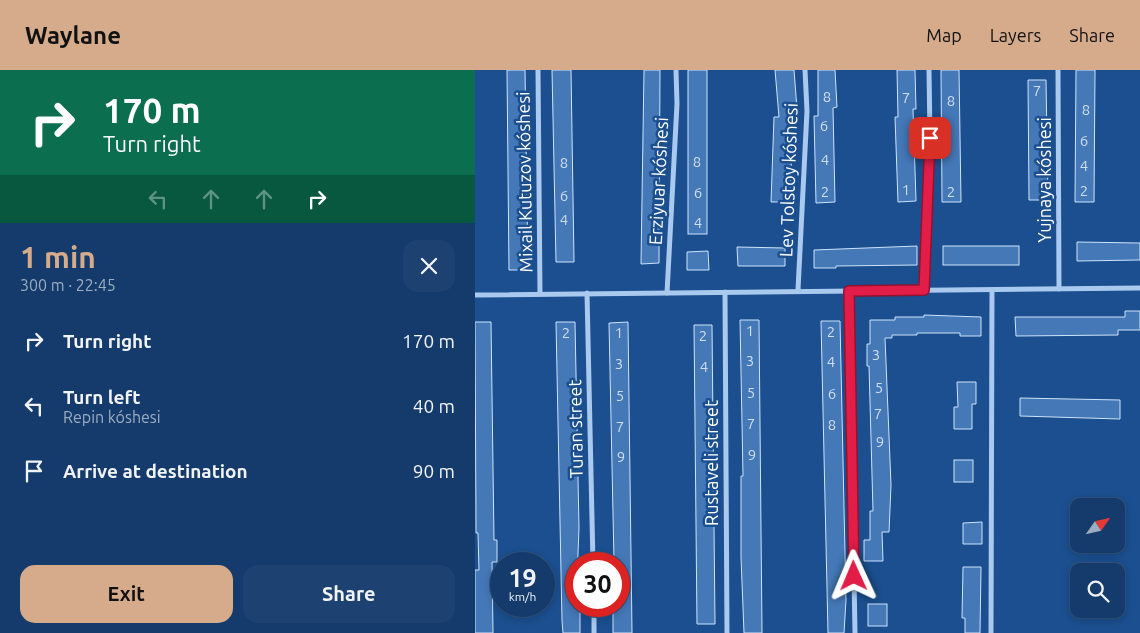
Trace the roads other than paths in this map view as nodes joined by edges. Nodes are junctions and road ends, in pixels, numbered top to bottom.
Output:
1 (538, 70) edge
2 (676, 70) edge
3 (805, 70) edge
4 (929, 70) edge
5 (1058, 70) edge
6 (1140, 288) edge
7 (798, 290) junction
8 (924, 290) junction
9 (992, 290) junction
10 (1059, 290) junction
11 (849, 291) junction
12 (725, 292) junction
13 (587, 293) junction
14 (667, 293) junction
15 (540, 294) junction
16 (475, 295) edge
17 (593, 552) edge
18 (594, 617) edge
19 (594, 633) edge
20 (727, 633) edge
21 (855, 633) edge
22 (991, 633) edge

1 - 15 street, Mixail Kutuzov kóshesi
2 - 14 street, Erziyuar kóshesi
3 - 7 street, Lev Tolstoy kóshesi
4 - 8 street
5 - 10 street, Yujnaya kóshesi
6 - 10 street
7 - 11 street
7 - 12 street
8 - 9 street
8 - 11 street
9 - 10 street
9 - 22 street
11 - 21 street
12 - 14 street
12 - 20 street, Rustaveli street
13 - 14 street
13 - 15 street
13 - 17 street, Turan street
15 - 16 street
18 - 19 street

